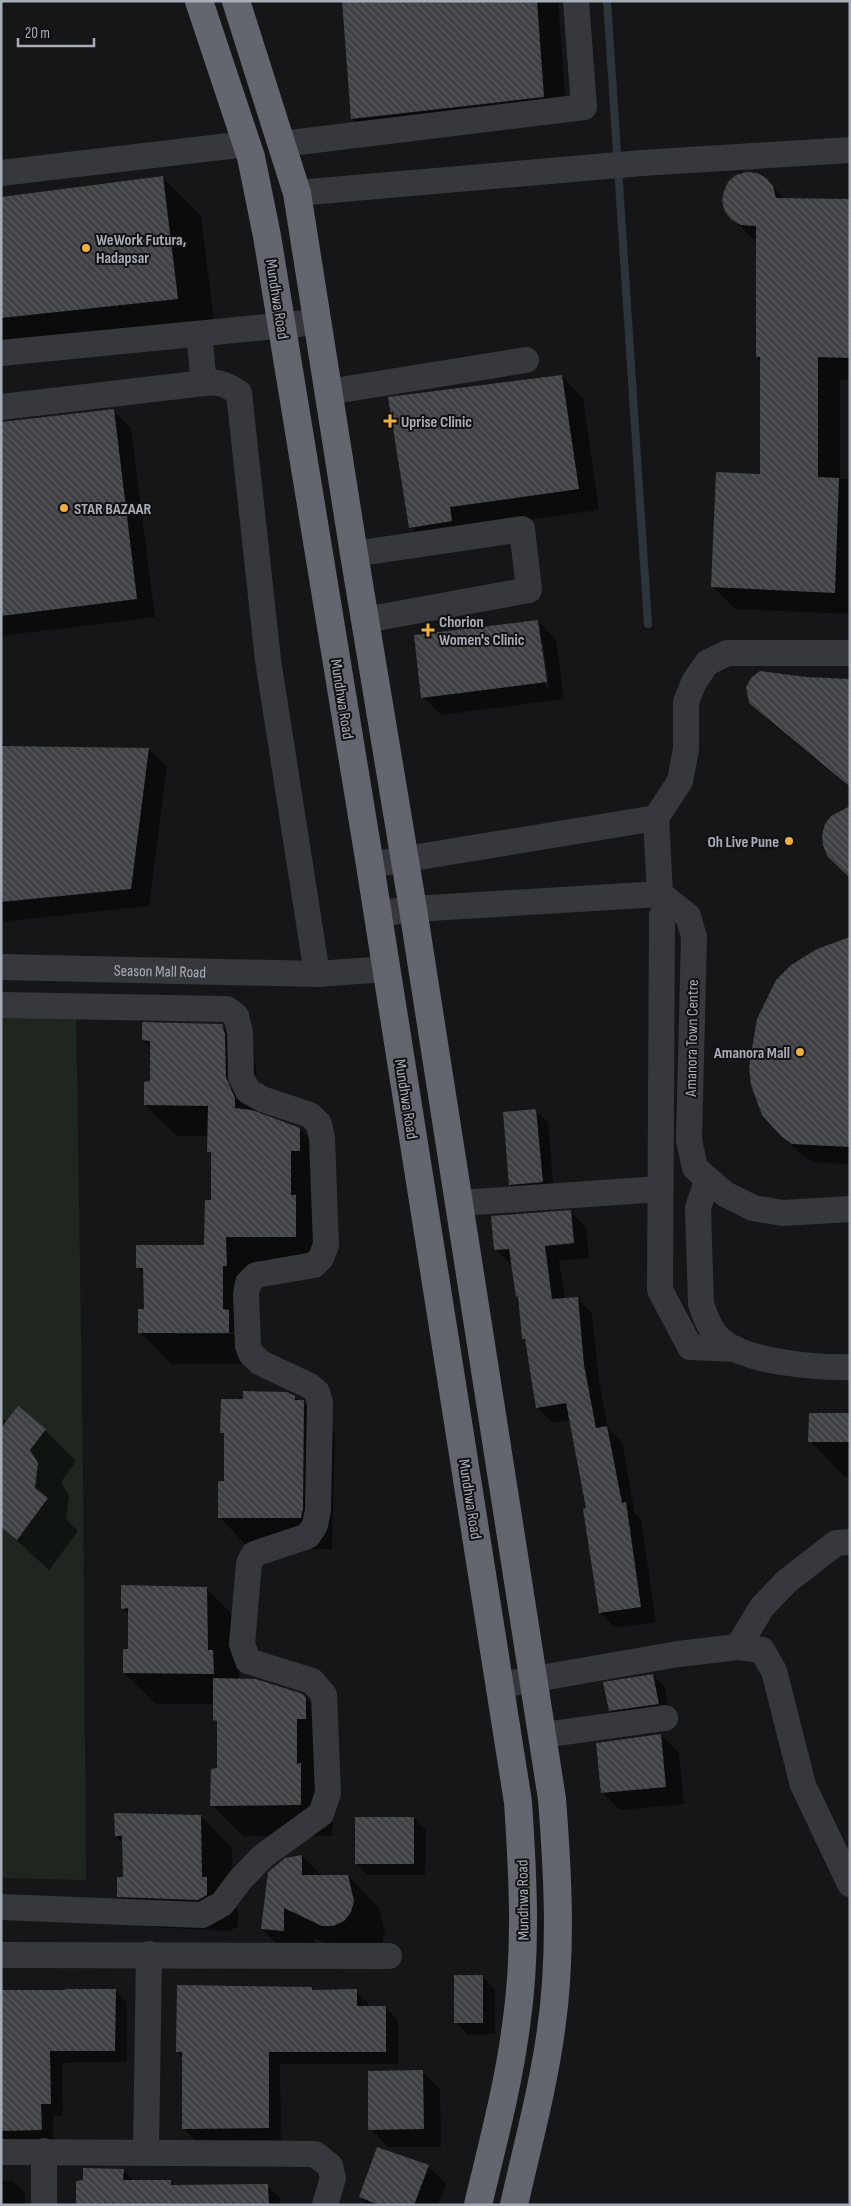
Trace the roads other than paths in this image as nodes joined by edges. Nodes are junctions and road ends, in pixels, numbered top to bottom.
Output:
1 (199, 1) edge
2 (236, 1) edge
3 (576, 1) edge
4 (246, 144) junction
5 (282, 144) junction
6 (850, 150) edge
7 (1, 173) edge
8 (297, 193) junction
9 (316, 322) junction
10 (282, 325) junction
11 (199, 334) junction
12 (1, 353) edge
13 (526, 360) dead end
14 (204, 383) junction
15 (328, 392) junction
16 (1, 407) edge
17 (354, 554) junction
18 (364, 620) junction
19 (850, 653) edge
20 (656, 818) junction
21 (404, 860) junction
22 (370, 865) junction
23 (664, 897) junction
24 (413, 909) junction
25 (377, 914) junction
26 (1, 967) edge
27 (386, 969) junction
28 (317, 974) junction
29 (1, 1005) edge
30 (707, 1180) junction
31 (660, 1189) junction
32 (460, 1203) junction
33 (850, 1209) edge
34 (736, 1349) junction
35 (850, 1367) edge
36 (850, 1542) edge
37 (738, 1647) junction
38 (535, 1679) junction
39 (501, 1685) junction
40 (665, 1718) dead end
41 (544, 1735) junction
42 (850, 1884) edge
43 (1, 1907) edge
44 (149, 1954) junction
45 (1, 1956) edge
46 (389, 1956) dead end
47 (44, 2151) junction
48 (1, 2152) edge
49 (146, 2152) junction
50 (44, 2205) edge
51 (325, 2205) edge
52 (478, 2205) edge
53 (514, 2205) edge

1 - 4 highway, Mundhwa Road
2 - 5 highway, Mundhwa Road
3 - 5 street
4 - 7 street
4 - 10 highway, Mundhwa Road
5 - 8 highway, Mundhwa Road
6 - 8 street
8 - 9 highway, Mundhwa Road
9 - 10 street
9 - 15 highway, Mundhwa Road
10 - 11 street
10 - 22 highway, Mundhwa Road
11 - 12 street
11 - 14 street
13 - 15 street
14 - 16 street
14 - 28 street
15 - 17 highway, Mundhwa Road
17 - 18 highway, Mundhwa Road
17 - 18 street
18 - 21 highway, Mundhwa Road
19 - 20 street
20 - 21 street
20 - 23 street, Amanora Town Centre
21 - 22 street
21 - 24 highway, Mundhwa Road
22 - 25 highway, Mundhwa Road
23 - 24 street
23 - 30 street, Amanora Town Centre
23 - 31 street, Amanora Town Centre
24 - 25 street
24 - 32 highway, Mundhwa Road
25 - 27 highway, Mundhwa Road
26 - 28 street, Season Mall Road
27 - 28 street, Season Mall Road
27 - 39 highway, Mundhwa Road
29 - 43 street
30 - 33 street, Amanora Town Centre
30 - 34 street, Amanora Town Centre
31 - 32 street
31 - 34 street, Amanora Town Centre
32 - 38 highway, Mundhwa Road
34 - 35 street, Amanora Town Centre
36 - 37 street
37 - 38 street
37 - 42 street
38 - 39 street
38 - 41 highway, Mundhwa Road
39 - 52 highway, Mundhwa Road
40 - 41 street
41 - 53 highway, Mundhwa Road
44 - 45 street
44 - 46 street
44 - 49 street
47 - 48 street
47 - 49 street
47 - 50 street
49 - 51 street

